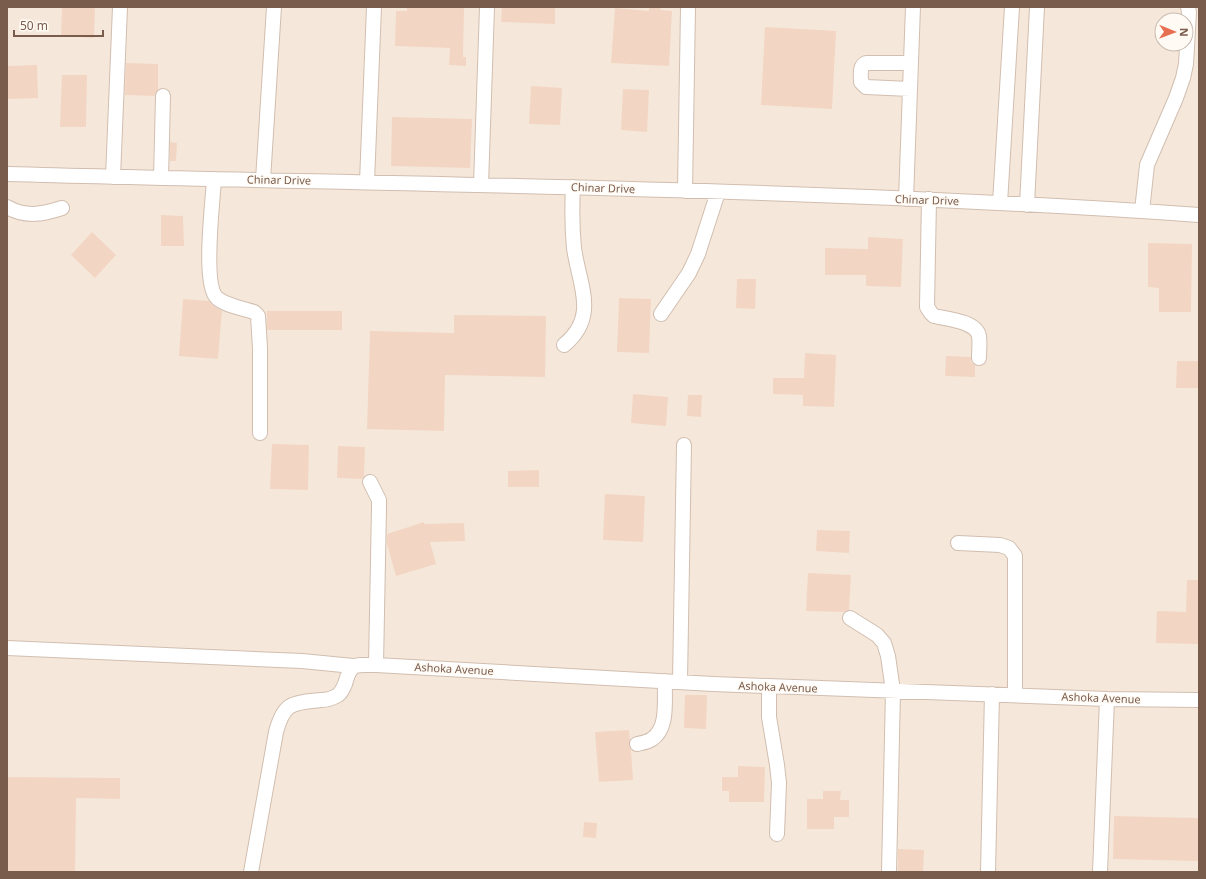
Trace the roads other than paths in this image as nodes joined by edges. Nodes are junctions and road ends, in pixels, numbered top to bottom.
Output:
1 (120, 7) edge
2 (274, 7) edge
3 (374, 7) edge
4 (487, 7) edge
5 (688, 7) edge
6 (913, 7) edge
7 (1012, 7) edge
8 (1037, 7) edge
9 (1188, 7) edge
10 (911, 64) junction
11 (910, 89) junction
12 (163, 96) dead end
13 (7, 174) edge
14 (113, 177) junction
15 (161, 178) junction
16 (214, 179) junction
17 (263, 180) junction
18 (367, 182) junction
19 (481, 185) junction
20 (573, 187) junction
21 (685, 191) junction
22 (718, 192) junction
23 (906, 199) junction
24 (929, 199) junction
25 (1000, 203) junction
26 (1027, 205) junction
27 (7, 207) edge
28 (62, 208) dead end
29 (1142, 211) junction
30 (1199, 215) edge
31 (661, 314) dead end
32 (564, 345) dead end
33 (979, 358) dead end
34 (260, 433) dead end
35 (684, 445) dead end
36 (370, 482) dead end
37 (958, 543) dead end
38 (850, 618) dead end
39 (7, 648) edge
40 (376, 665) junction
41 (355, 666) junction
42 (665, 681) junction
43 (680, 682) junction
44 (769, 686) junction
45 (893, 691) junction
46 (992, 694) junction
47 (1015, 695) junction
48 (1107, 699) junction
49 (1199, 700) edge
50 (637, 744) dead end
51 (777, 834) dead end
52 (251, 872) edge
53 (889, 872) edge
54 (988, 872) edge
55 (1100, 872) edge

1 - 14 street
2 - 17 street
3 - 18 street
4 - 19 street
5 - 21 street
6 - 10 street
7 - 25 street
8 - 26 street
9 - 29 street
10 - 11 street
10 - 11 street
11 - 23 street
12 - 15 street
13 - 14 street, Chinar Drive
14 - 15 street, Chinar Drive
15 - 16 street, Chinar Drive
16 - 17 street, Chinar Drive
16 - 34 street
17 - 18 street, Chinar Drive
18 - 19 street, Chinar Drive
19 - 20 street, Chinar Drive
20 - 21 street, Chinar Drive
20 - 32 street
21 - 22 street, Chinar Drive
22 - 23 street, Chinar Drive
22 - 31 street
23 - 24 street, Chinar Drive
24 - 25 street, Chinar Drive
24 - 33 street
25 - 26 street, Chinar Drive
26 - 29 street, Chinar Drive
27 - 28 street
29 - 30 street, Chinar Drive
35 - 43 street
36 - 40 street
37 - 47 street
38 - 45 street
39 - 41 street, Ashoka Avenue
40 - 41 street, Ashoka Avenue
40 - 42 street, Ashoka Avenue
41 - 52 street
42 - 43 street, Ashoka Avenue
42 - 50 street
43 - 44 street, Ashoka Avenue
44 - 45 street, Ashoka Avenue
44 - 51 street
45 - 46 street, Ashoka Avenue
45 - 53 street
46 - 47 street, Ashoka Avenue
46 - 54 street
47 - 48 street, Ashoka Avenue
48 - 49 street, Ashoka Avenue
48 - 55 street

